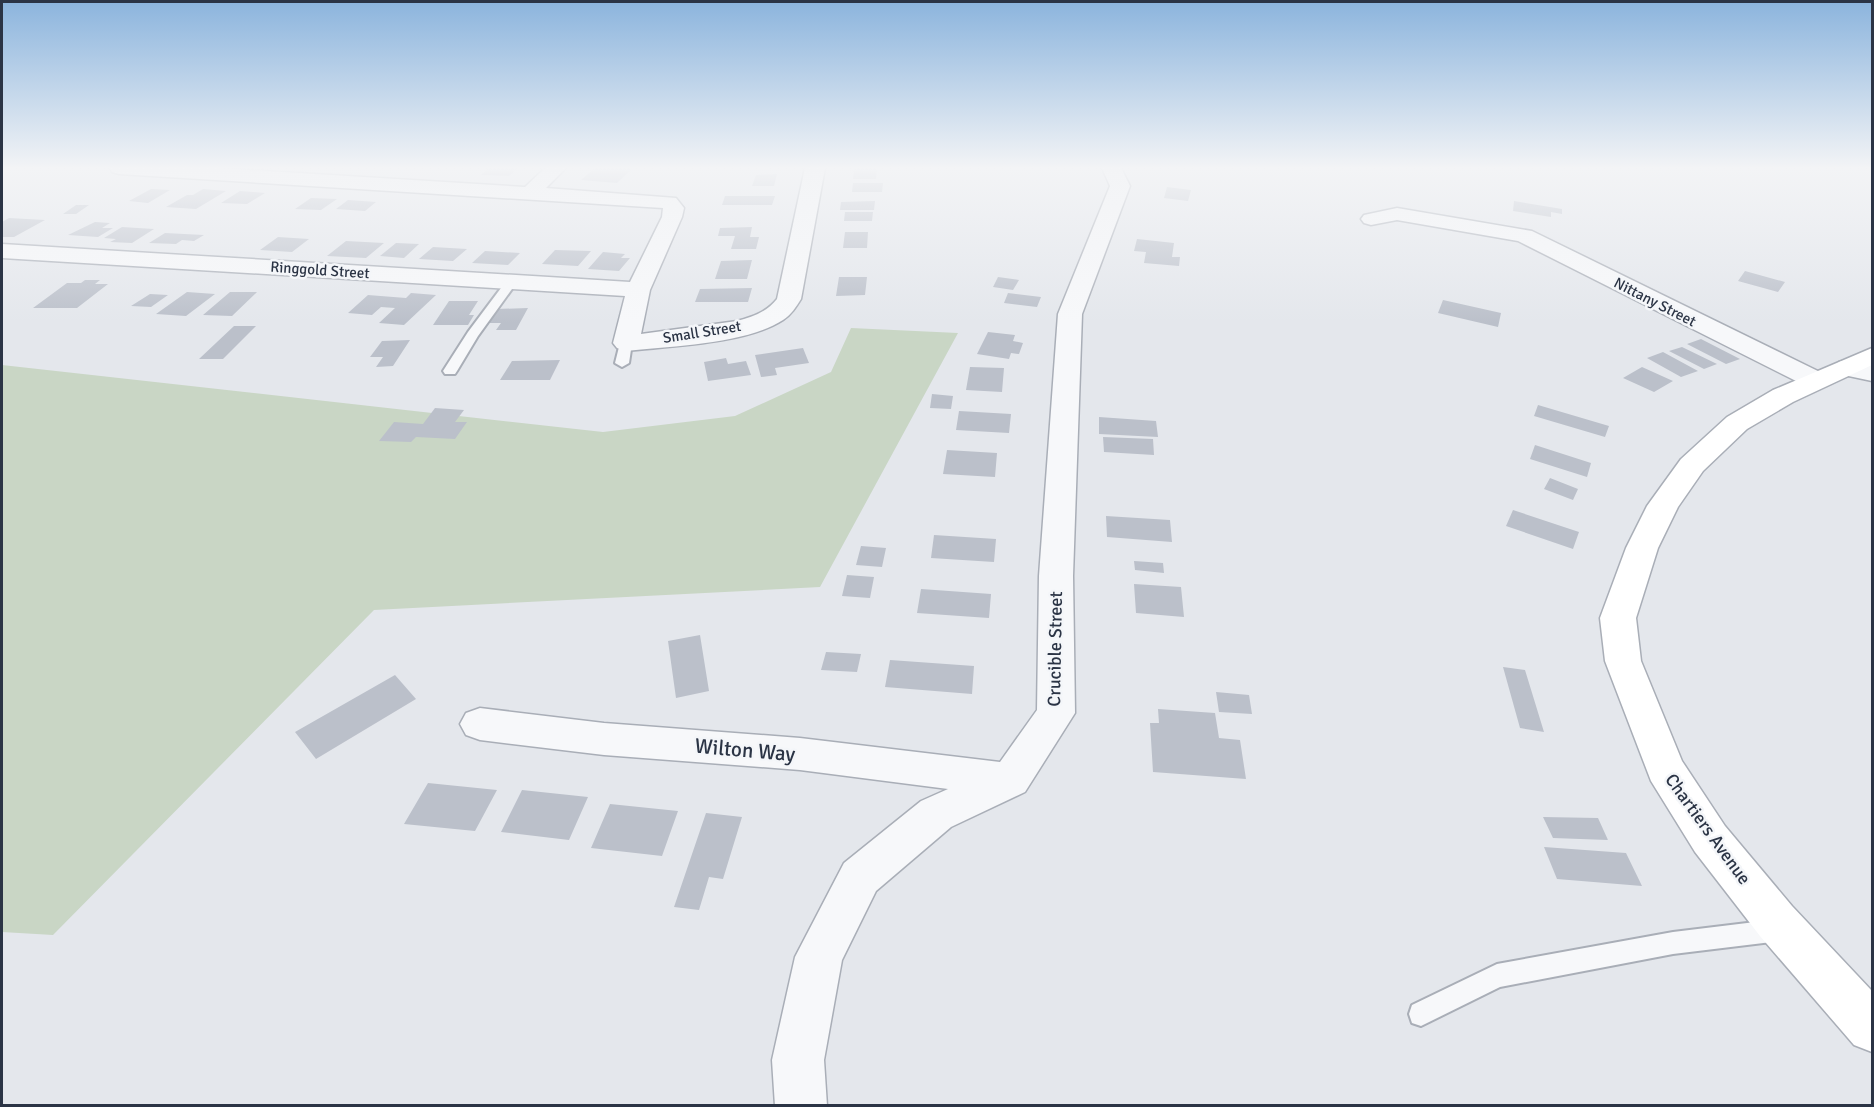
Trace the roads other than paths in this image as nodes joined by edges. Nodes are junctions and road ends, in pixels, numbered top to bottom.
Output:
1 (671, 220) edge
2 (805, 220) edge
3 (1107, 220) edge
4 (1431, 220) edge
5 (2, 251) edge
6 (511, 282) junction
7 (638, 290) junction
8 (1852, 369) edge
9 (450, 371) dead end
10 (480, 724) dead end
11 (1010, 780) junction
12 (1784, 930) junction
13 (1421, 1014) dead end
14 (1872, 1026) edge
15 (801, 1106) edge

1 - 7 street
2 - 7 street, Small Street
3 - 11 street, Crucible Street
4 - 8 street, Nittany Street
5 - 6 street, Ringgold Street
6 - 7 street, Ringgold Street
6 - 9 lane
8 - 12 street, Chartiers Avenue
10 - 11 street, Wilton Way
11 - 15 street
12 - 13 lane
12 - 14 street, Chartiers Avenue

